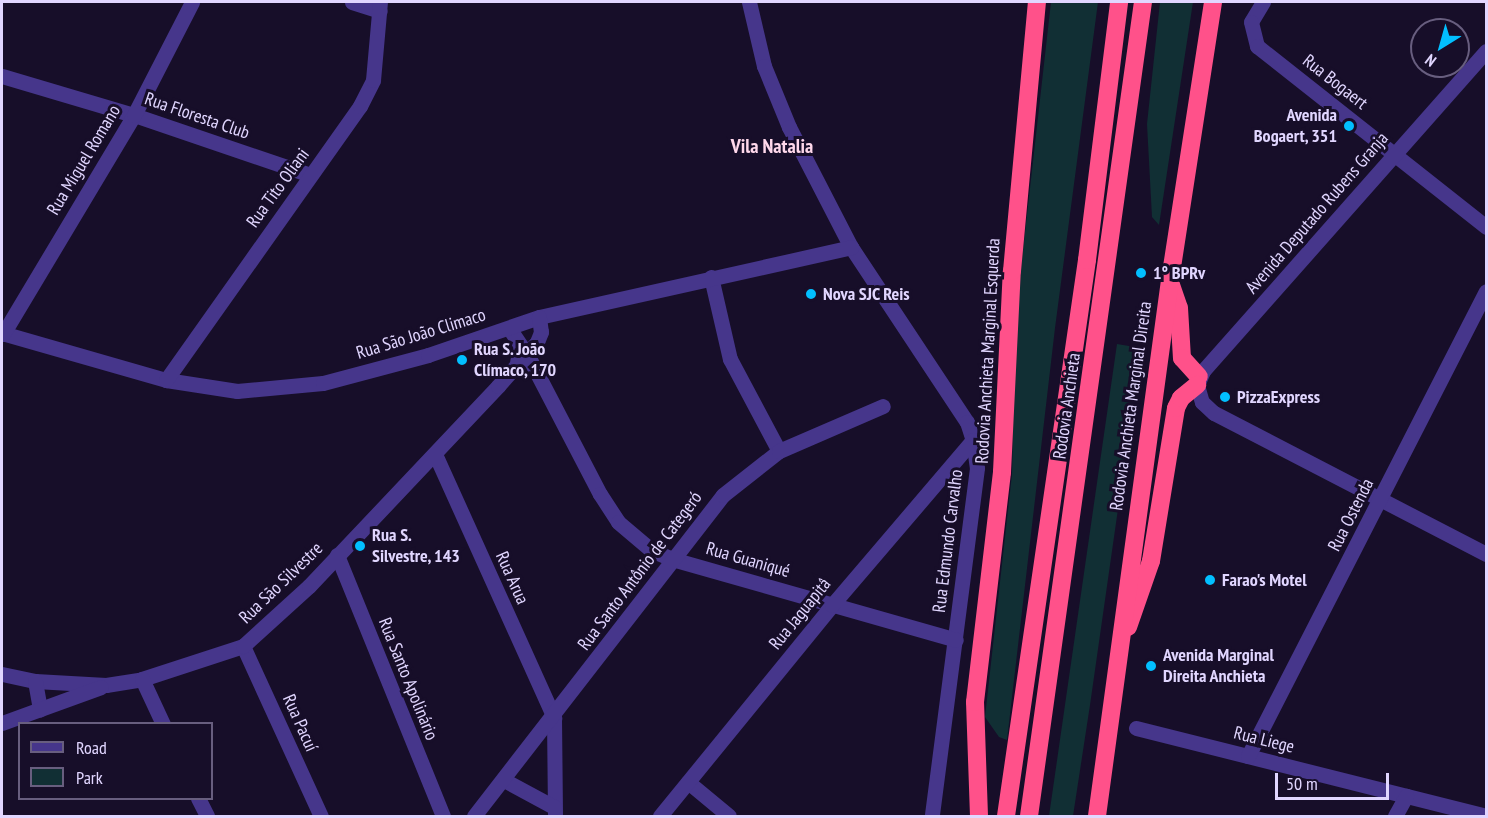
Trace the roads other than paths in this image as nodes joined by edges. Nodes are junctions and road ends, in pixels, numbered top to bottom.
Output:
1 (192, 2) edge
2 (352, 2) edge
3 (749, 2) edge
4 (1037, 2) edge
5 (1119, 2) edge
6 (1143, 2) edge
7 (1213, 2) edge
8 (1263, 2) edge
9 (380, 6) edge
10 (1486, 51) edge
11 (2, 76) edge
12 (134, 115) junction
13 (1395, 154) junction
14 (310, 175) junction
15 (1486, 227) edge
16 (851, 247) junction
17 (711, 277) junction
18 (1170, 280) junction
19 (1486, 291) edge
20 (539, 317) junction
21 (509, 328) junction
22 (2, 333) edge
23 (522, 360) junction
24 (166, 380) junction
25 (1198, 381) junction
26 (883, 406) dead end
27 (974, 440) junction
28 (779, 451) junction
29 (435, 454) junction
30 (1382, 500) junction
31 (1486, 554) edge
32 (337, 555) junction
33 (672, 559) junction
34 (832, 604) junction
35 (957, 640) junction
36 (243, 646) junction
37 (1118, 651) junction
38 (2, 674) edge
39 (142, 679) junction
40 (34, 681) junction
41 (106, 685) junction
42 (40, 710) junction
43 (554, 718) junction
44 (163, 722) edge
45 (2, 723) edge
46 (1136, 728) dead end
47 (1248, 756) junction
48 (504, 780) junction
49 (688, 782) junction
50 (1406, 796) junction
51 (199, 800) edge
52 (554, 812) edge
53 (207, 816) edge
54 (321, 816) edge
55 (443, 816) edge
56 (474, 816) edge
57 (660, 816) edge
58 (729, 816) edge
59 (932, 816) edge
60 (979, 816) edge
61 (1006, 816) edge
62 (1029, 816) edge
63 (1097, 816) edge
64 (1395, 816) edge
65 (1486, 816) edge

1 - 12 street, Rua Miguel Romano
2 - 9 street
3 - 16 street, Rua Edmundo Carvalho
4 - 60 highway, Rodovia Anchieta Marginal Esquerda
5 - 61 highway, Rodovia Anchieta
6 - 62 highway, Rodovia Anchieta
7 - 18 highway, Rodovia Anchieta Marginal Direita
8 - 13 street, Rua Bogaert
9 - 14 street, Rua Tito Oliani
10 - 13 street, Avenida Deputado Rubens Granja
11 - 12 street, Rua Floresta Club
12 - 14 street, Rua Floresta Club
12 - 22 street, Rua Miguel Romano
13 - 15 street, Rua Bogaert
13 - 25 street, Avenida Deputado Rubens Granja
14 - 24 street, Rua Tito Oliani
16 - 17 street, Rua São João Climaco
16 - 27 street, Rua Edmundo Carvalho
17 - 20 street, Rua São João Climaco
17 - 28 street
18 - 25 highway
18 - 37 highway, Rodovia Anchieta Marginal Direita
19 - 30 street, Rua Ostenda
20 - 21 street, Rua São João Climaco
20 - 23 street, Rua São Silvestre
21 - 23 street
21 - 24 street, Rua São João Climaco
22 - 24 street, Rua São João Climaco
23 - 29 street, Rua São Silvestre
23 - 33 street, Rua Guaniqué
25 - 30 street
25 - 37 highway
26 - 28 street, Rua Santo Antônio de Categeró
27 - 34 street, Rua Jaguapitâ
27 - 35 street, Rua Edmundo Carvalho
28 - 33 street, Rua Santo Antônio de Categeró
29 - 32 street, Rua São Silvestre
29 - 43 street, Rua Arua
30 - 31 street
30 - 47 street, Rua Ostenda
32 - 36 street, Rua São Silvestre
32 - 55 street, Rua Santo Apolinário
33 - 34 street, Rua Guaniqué
33 - 43 street, Rua Santo Antônio de Categeró
34 - 35 street, Rua Guaniqué
34 - 49 street, Rua Jaguapitâ
35 - 59 street, Rua Edmundo Carvalho
36 - 39 street, Rua São Silvestre
36 - 54 street, Rua Pacuí
37 - 63 highway, Rodovia Anchieta Marginal Direita
38 - 40 street, Rua São Silvestre
39 - 41 street, Rua São Silvestre
39 - 44 street
40 - 41 street, Rua São Silvestre
40 - 42 street
41 - 42 street
42 - 45 street
43 - 48 street, Rua Santo Antônio de Categeró
43 - 52 street
46 - 47 street, Rua Liege
47 - 50 street, Rua Liege
48 - 52 street
48 - 56 street, Rua Santo Antônio de Categeró
49 - 57 street, Rua Jaguapitâ
49 - 58 street
50 - 64 street
50 - 65 street, Rua Liege
51 - 53 street

